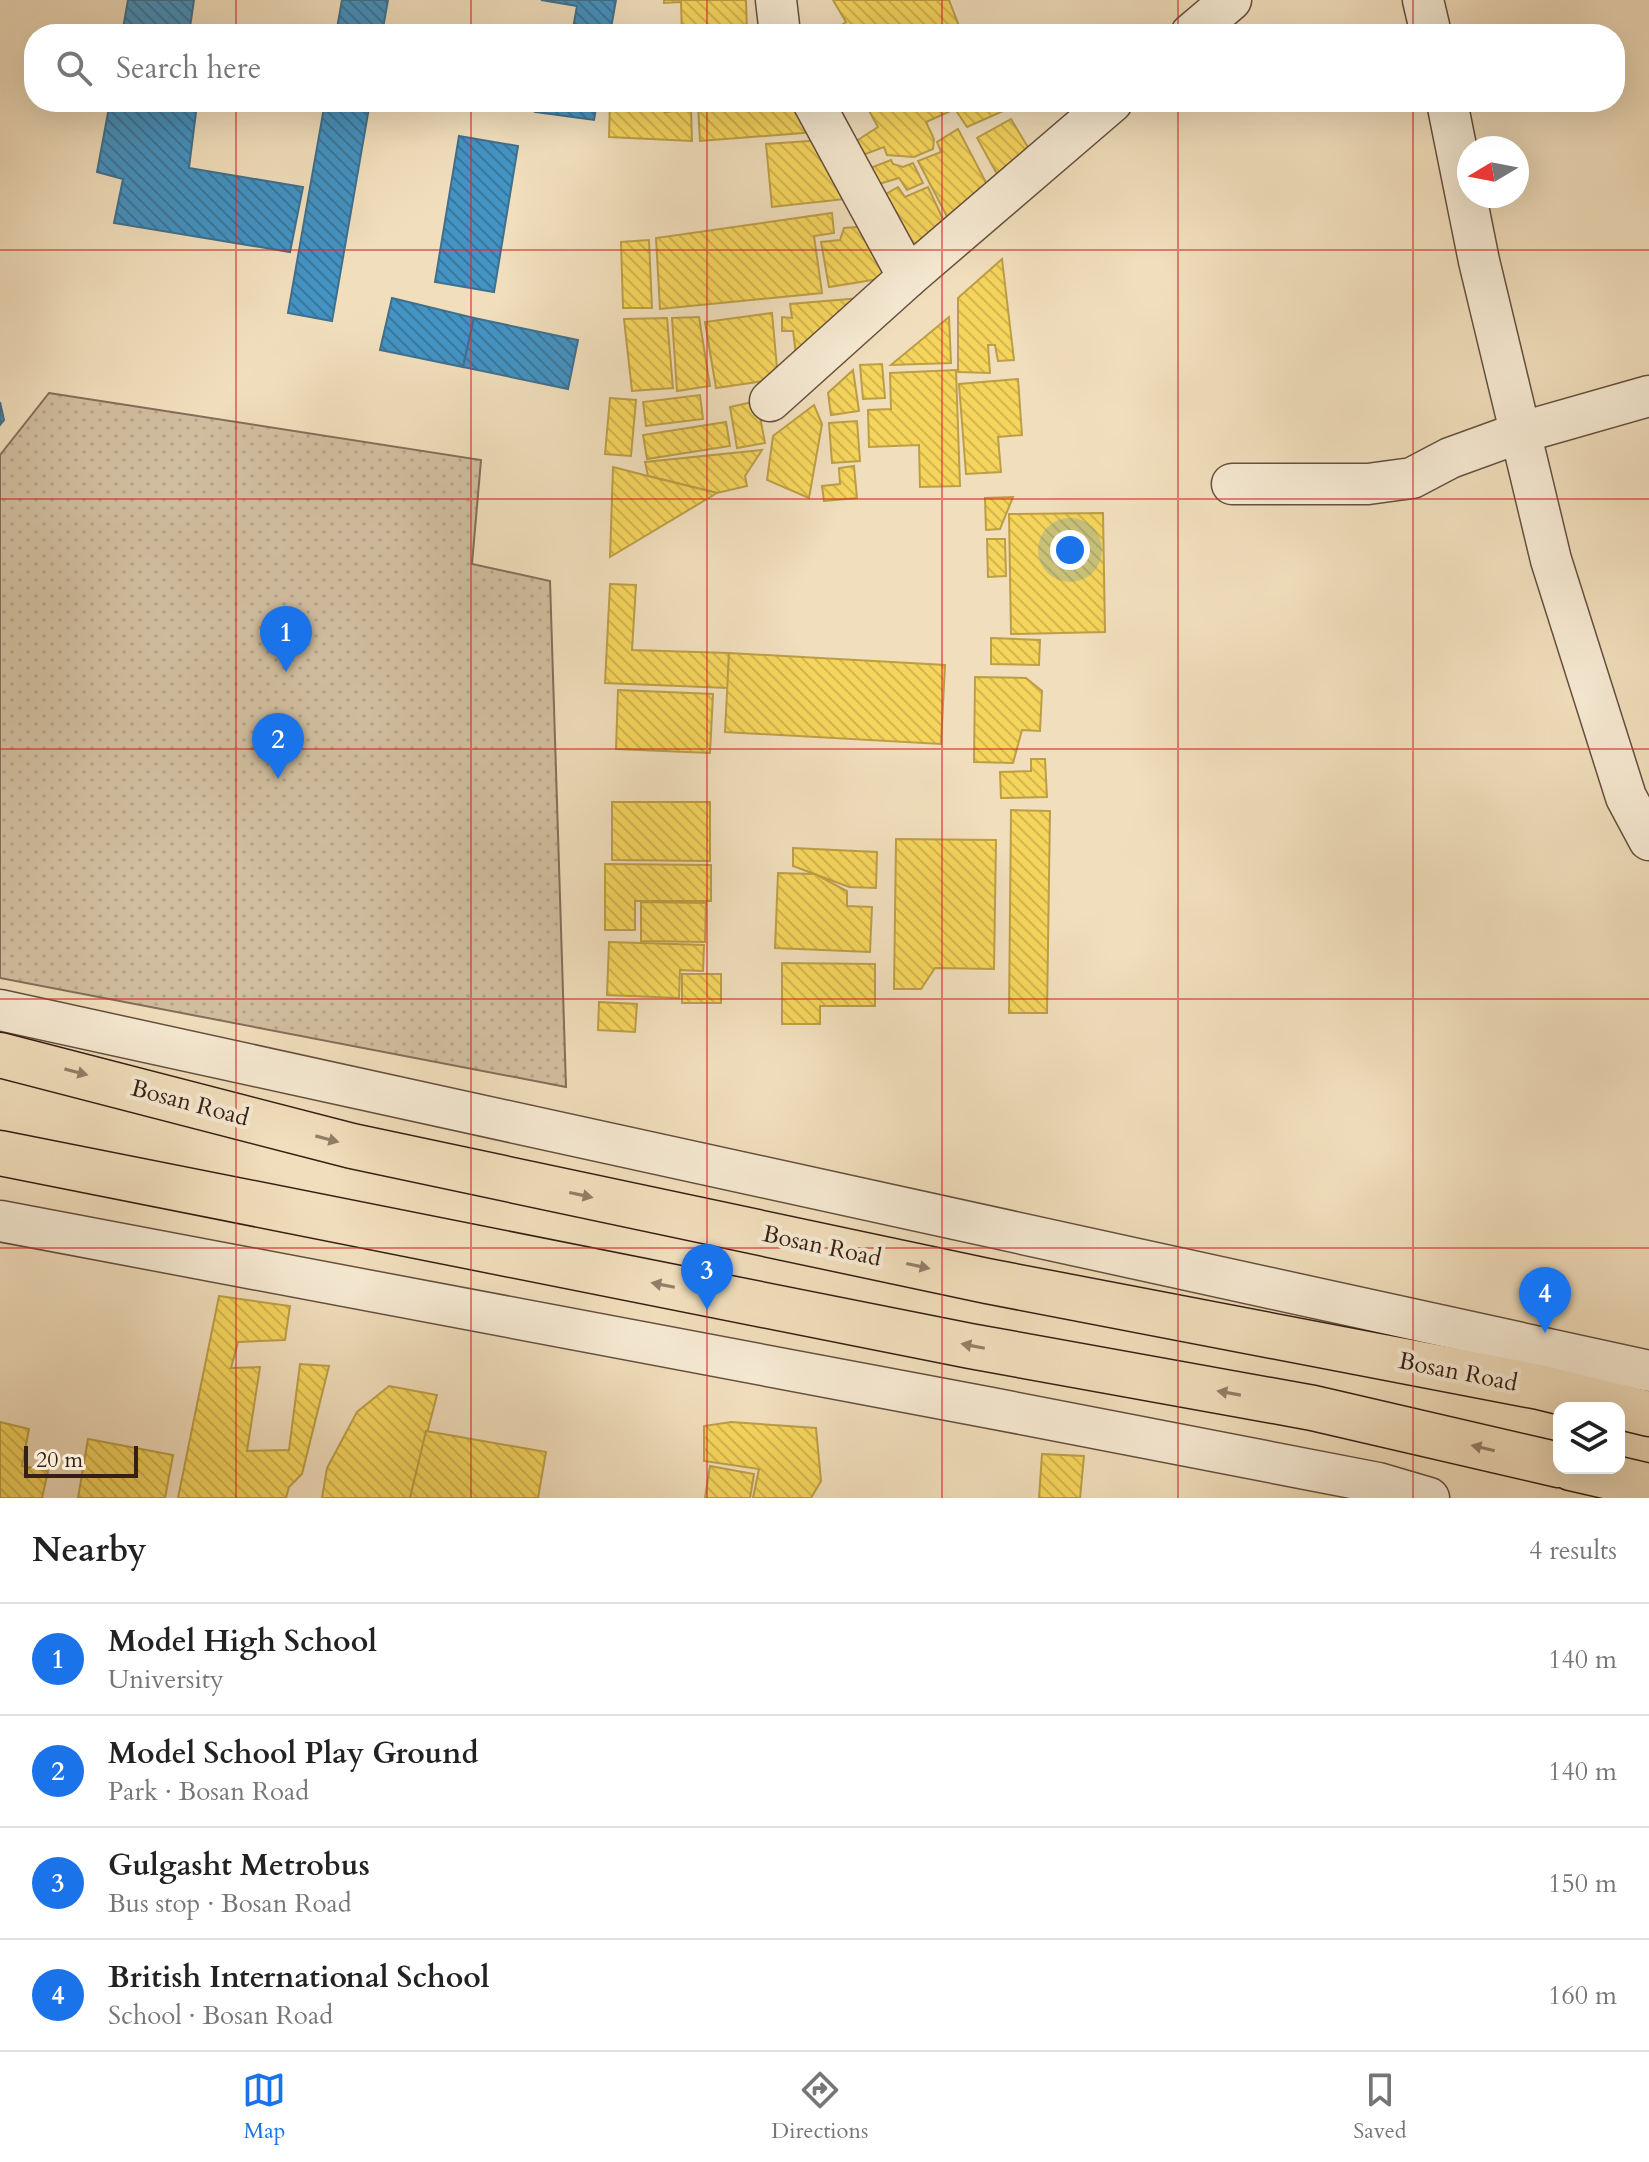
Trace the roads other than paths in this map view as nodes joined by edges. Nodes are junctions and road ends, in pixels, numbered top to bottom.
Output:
1 (776, 0) edge
2 (1231, 0) edge
3 (1423, 0) edge
4 (779, 24) edge
5 (1203, 24) edge
6 (1429, 24) edge
7 (818, 112) edge
8 (1100, 112) edge
9 (1449, 112) edge
10 (908, 277) junction
11 (1649, 396) edge
12 (770, 401) dead end
13 (1519, 433) junction
14 (1232, 484) dead end
15 (1649, 840) edge
16 (0, 1010) edge
17 (0, 1055) edge
18 (0, 1153) edge
19 (0, 1221) edge
20 (1649, 1371) edge
21 (1649, 1414) edge
22 (1553, 1464) edge
23 (1597, 1474) edge
24 (1649, 1486) edge
25 (1429, 1498) edge

1 - 4 street
2 - 5 street
3 - 6 street
7 - 10 street
8 - 10 street
9 - 13 street
10 - 12 street
11 - 13 street
13 - 14 street
13 - 15 street
16 - 20 street
17 -> 21 main road, Bosan Road
22 -> 18 main road
19 - 25 street
23 - 24 main road

